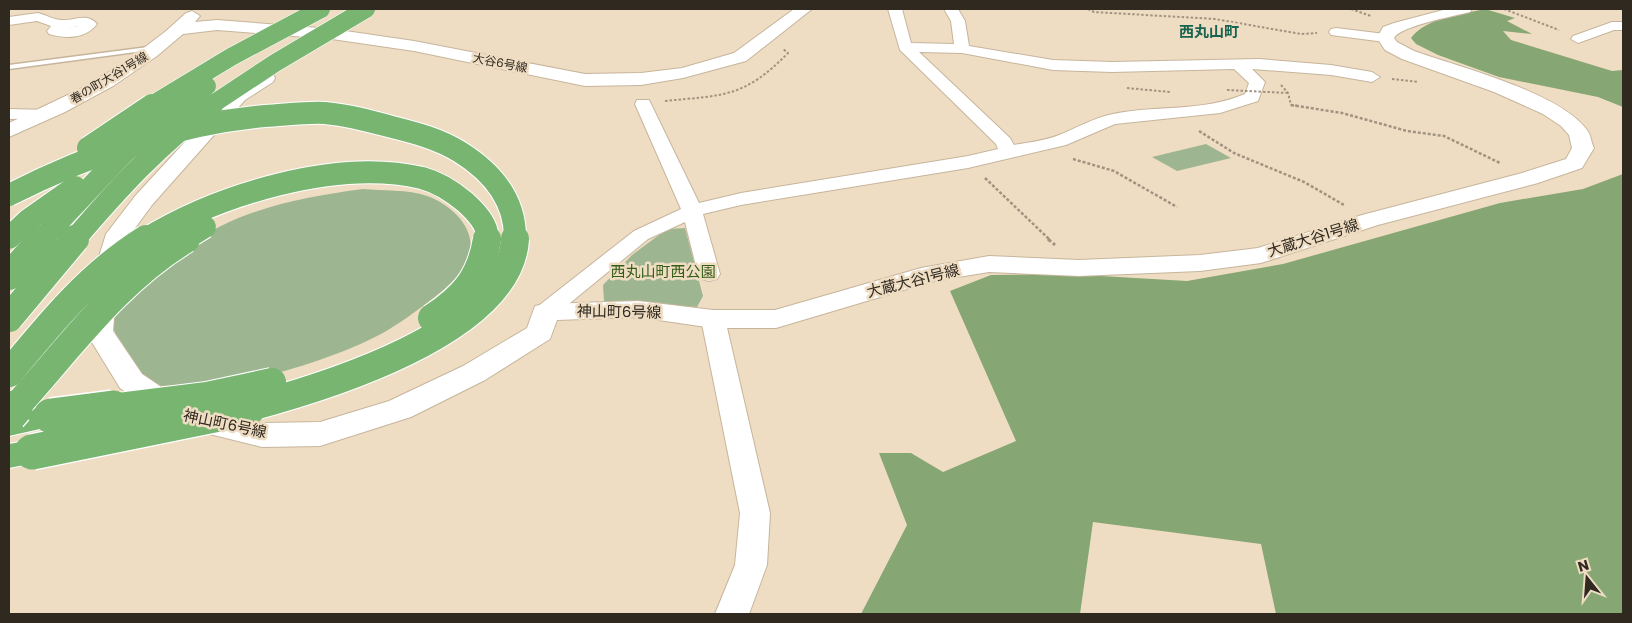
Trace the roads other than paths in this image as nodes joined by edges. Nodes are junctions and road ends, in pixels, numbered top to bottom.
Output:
1 (198, 9) edge
2 (321, 9) edge
3 (343, 9) edge
4 (366, 9) edge
5 (375, 9) edge
6 (804, 9) edge
7 (895, 9) edge
8 (951, 9) edge
9 (1464, 9) edge
10 (9, 21) edge
11 (60, 25) dead end
12 (1623, 26) edge
13 (180, 29) junction
14 (1336, 32) road end
15 (332, 34) junction
16 (1385, 38) junction
17 (1578, 39) dead end
18 (905, 46) junction
19 (158, 48) junction
20 (962, 49) junction
21 (1238, 64) junction
22 (9, 67) edge
23 (1372, 77) dead end
24 (643, 104) road end
25 (9, 114) edge
26 (46, 114) junction
27 (383, 124) junction
28 (9, 131) edge
29 (1008, 152) junction
30 (9, 196) edge
31 (458, 196) junction
32 (9, 211) edge
33 (692, 211) junction
34 (9, 238) edge
35 (709, 274) dead end
36 (9, 276) edge
37 (545, 312) junction
38 (9, 318) edge
39 (713, 319) junction
40 (9, 373) edge
41 (9, 414) edge
42 (9, 425) edge
43 (20, 454) edge
44 (732, 614) edge

1 - 13 street, 春の町大谷1号線
2 - 32 highway, bridge
3 - 36 highway, bridge
4 - 38 highway, bridge
5 - 15 street
6 - 15 street, 大谷6号線
7 - 18 street
8 - 20 street
9 - 16 street
10 - 11 street
12 - 17 street
13 - 15 street, 大谷6号線
13 - 19 street, 春の町大谷1号線
14 - 16 street
15 - 37 street, 神山町6号線
16 - 39 street, 大蔵大谷1号線
18 - 20 street
18 - 29 street
19 - 22 lane
19 - 26 street, 春の町大谷1号線
20 - 21 street
21 - 23 street
21 - 29 street
24 - 33 street
25 - 26 street
26 - 28 street, 春の町大谷1号線
27 - 30 highway, bridge
27 - 34 highway, bridge
27 - 43 highway, bridge
29 - 33 street
31 - 40 highway, bridge
31 - 41 highway, bridge
31 - 42 highway, bridge
33 - 35 street
33 - 37 street
37 - 39 street, 神山町6号線
39 - 44 street

